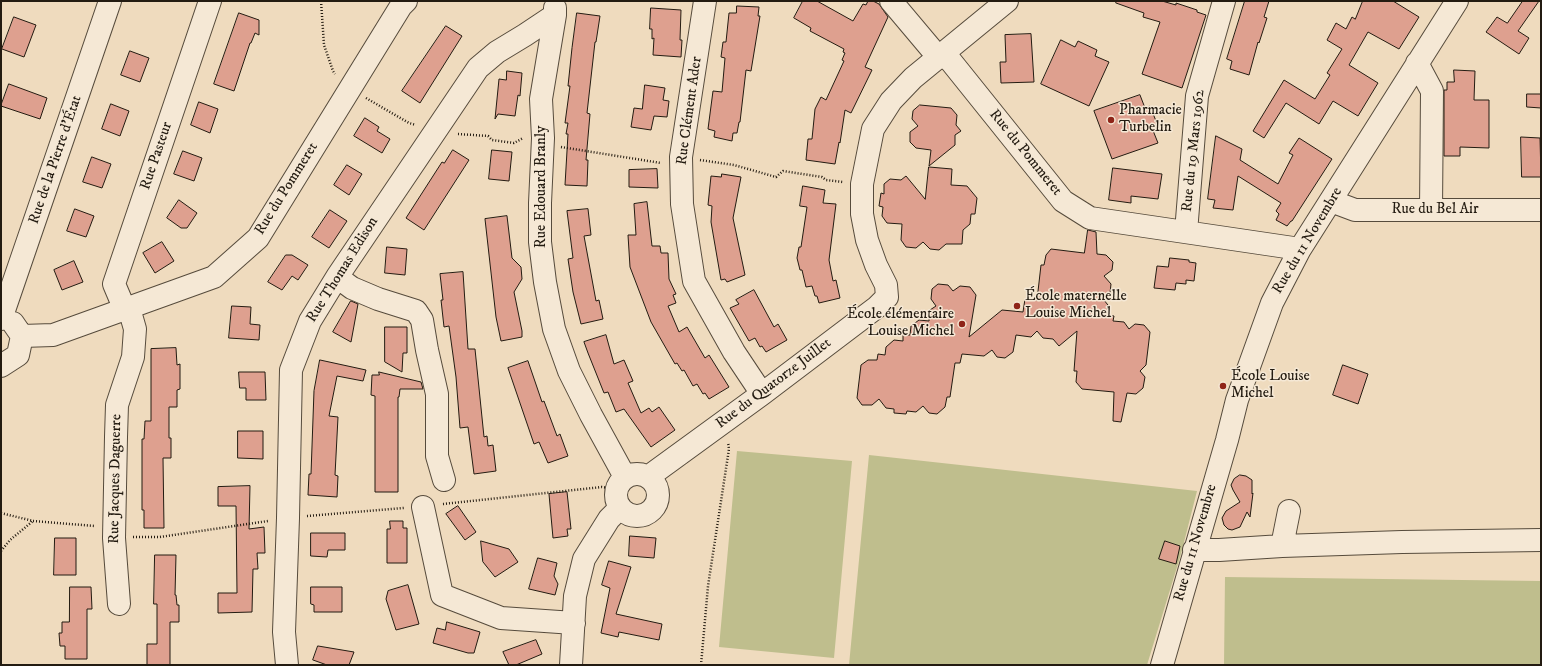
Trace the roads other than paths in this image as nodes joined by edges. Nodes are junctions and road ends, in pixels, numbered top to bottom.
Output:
1 (110, 1) edge
2 (210, 1) edge
3 (406, 1) edge
4 (705, 1) edge
5 (891, 1) edge
6 (1007, 1) edge
7 (1224, 1) edge
8 (1457, 1) edge
9 (555, 8) edge
10 (942, 56) junction
11 (1417, 63) junction
12 (1331, 201) junction
13 (1431, 210) junction
14 (1541, 210) edge
15 (1186, 232) junction
16 (1300, 249) junction
17 (337, 277) junction
18 (127, 309) junction
19 (1, 319) edge
20 (22, 336) junction
21 (1, 366) edge
22 (762, 394) junction
23 (648, 477) junction
24 (444, 480) dead end
25 (620, 492) junction
26 (423, 506) road end
27 (1289, 511) dead end
28 (1541, 540) edge
29 (1282, 546) junction
30 (1194, 550) junction
31 (119, 604) dead end
32 (574, 624) junction
33 (287, 665) edge
34 (571, 665) edge
35 (1162, 665) edge

1 - 19 street, Rue de la Pierre d'État
2 - 18 street, Rue Pasteur
3 - 18 street, Rue du Pommeret
4 - 22 street, Rue Clément Ader
5 - 10 street, Rue du Pommeret
6 - 10 street
7 - 15 street, Rue du 19 Mars 1962
8 - 11 street, Rue du 11 Novembre
9 - 17 street, Rue Thomas Edison
9 - 25 street, Rue Edouard Branly
10 - 15 street, Rue du Pommeret
10 - 22 street, Rue du Quatorze Juillet
11 - 12 street, Rue du 11 Novembre
11 - 13 street
12 - 13 street, Rue du Bel Air
12 - 16 street, Rue du 11 Novembre
13 - 14 street, Rue du Bel Air
15 - 16 street, Rue du Pommeret
16 - 30 street, Rue du 11 Novembre
17 - 24 street
17 - 33 street, Rue Thomas Edison
18 - 20 street, Rue du Pommeret
18 - 31 street, Rue Jacques Daguerre
19 - 20 street
20 - 21 street
22 - 23 street, Rue du Quatorze Juillet
23 - 25 street
23 - 25 street
25 - 32 street
26 - 32 street
27 - 29 street
28 - 29 street
29 - 30 street
30 - 35 street, Rue du 11 Novembre
32 - 34 street

